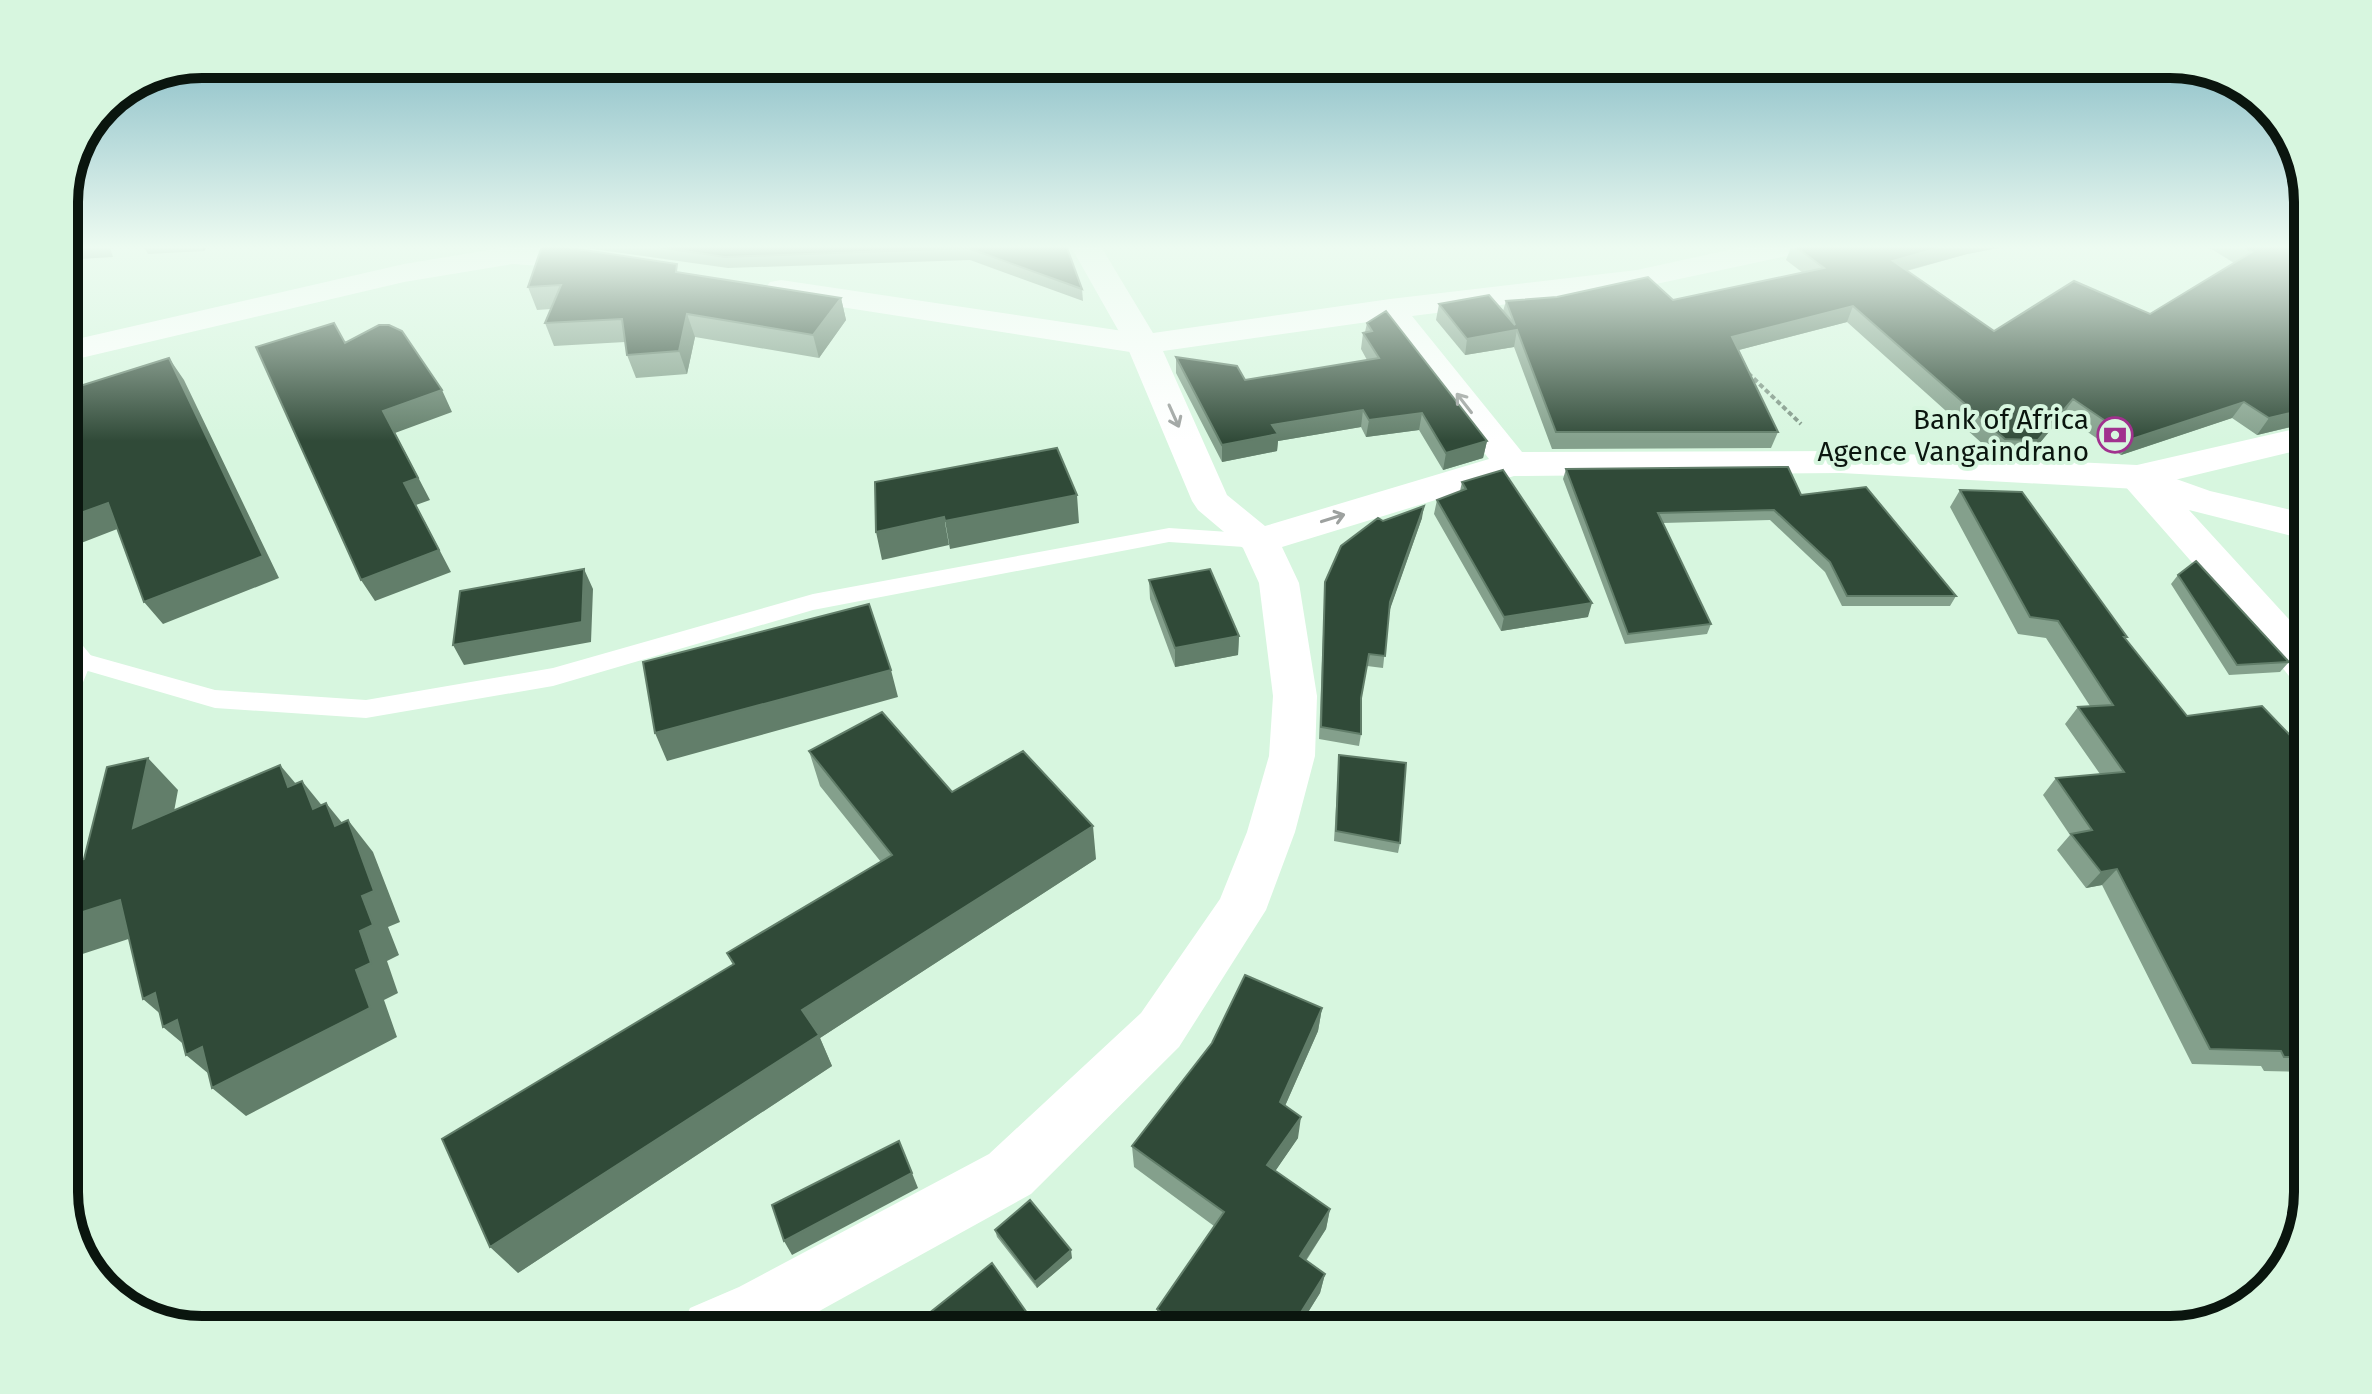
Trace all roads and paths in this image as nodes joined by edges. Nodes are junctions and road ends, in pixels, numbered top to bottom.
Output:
1 (245, 310) edge
2 (918, 310) edge
3 (1123, 310) edge
4 (1383, 310) edge
5 (1391, 310) edge
6 (1143, 344) junction
7 (78, 349) edge
8 (1744, 370) edge
9 (2294, 440) edge
10 (1841, 462) junction
11 (1512, 464) junction
12 (2137, 477) junction
13 (2294, 524) edge
14 (1259, 541) junction
15 (2294, 652) edge
16 (78, 667) edge
17 (745, 1316) edge

1 - 7 main road
2 - 6 main road
3 - 6 main road
4 - 6 main road
11 -> 5 main road
6 -> 14 main road
8 - 10 path
9 - 12 main road
10 - 11 main road
10 - 12 main road
14 -> 11 main road
12 - 13 main road
12 - 15 main road
14 - 16 lane
14 - 17 main road

